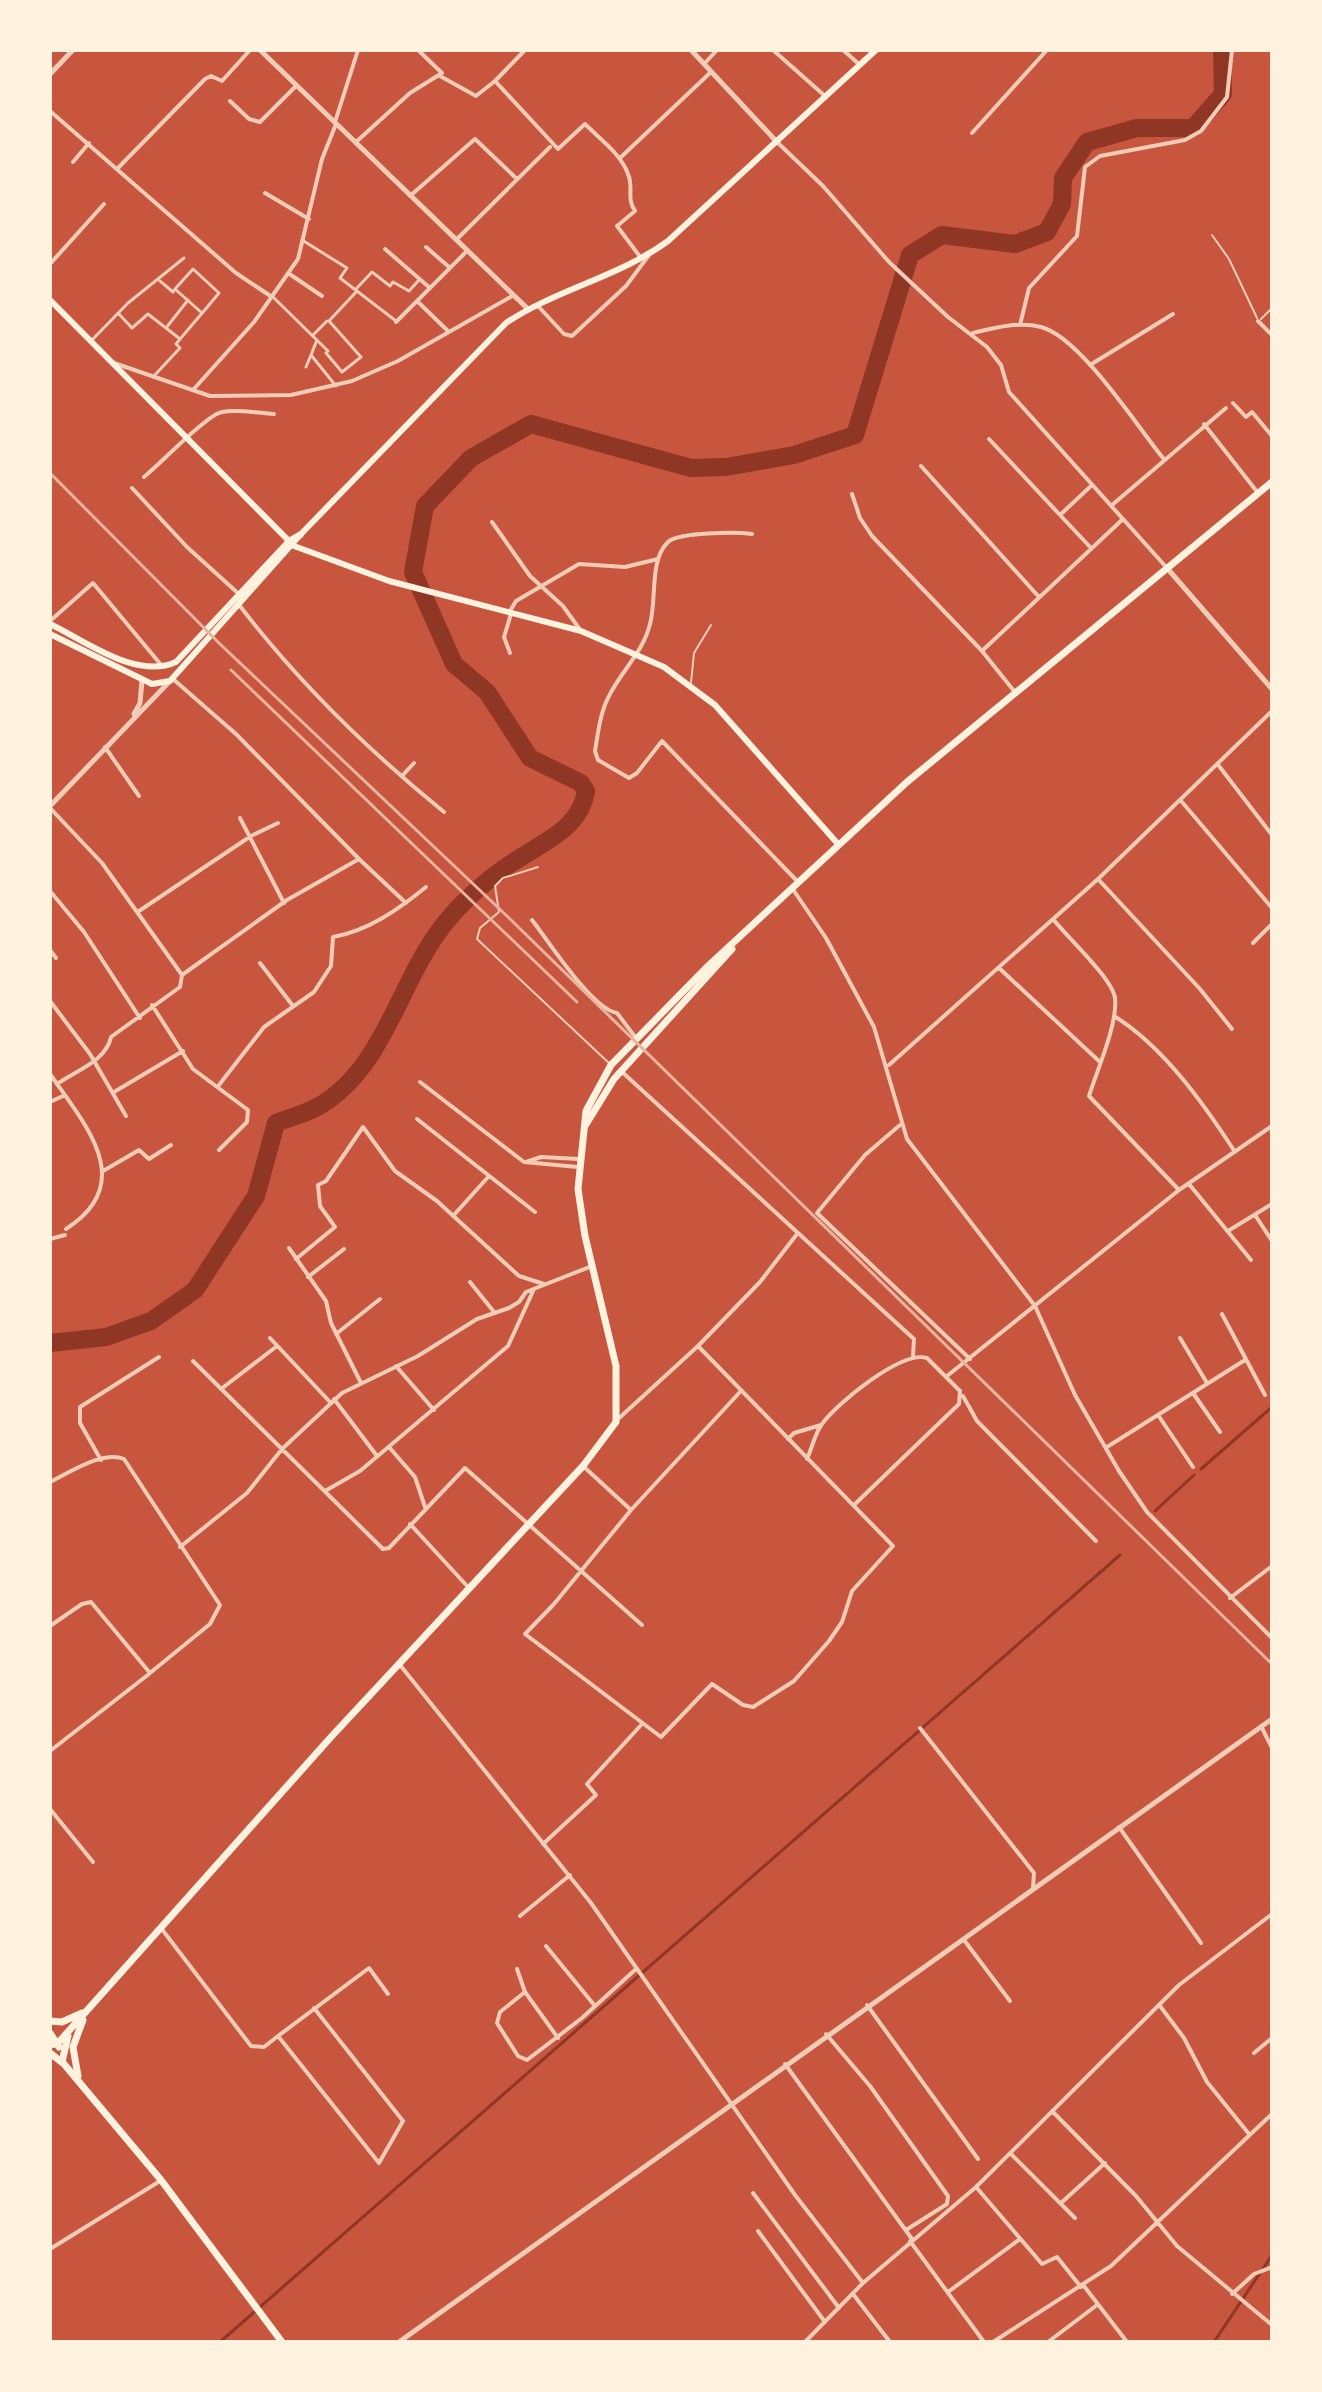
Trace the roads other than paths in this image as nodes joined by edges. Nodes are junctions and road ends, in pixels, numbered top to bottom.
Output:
1 (73, 50) edge
2 (250, 50) edge
3 (260, 50) edge
4 (358, 50) edge
5 (418, 50) edge
6 (525, 50) edge
7 (691, 50) edge
8 (717, 50) edge
9 (773, 50) edge
10 (843, 50) edge
11 (876, 50) edge
12 (1047, 50) edge
13 (1232, 50) edge
14 (704, 64) junction
15 (860, 65) junction
16 (711, 72) junction
17 (50, 74) edge
18 (440, 76) junction
19 (495, 81) junction
20 (297, 85) junction
21 (825, 97) junction
22 (230, 101) dead end
23 (50, 111) edge
24 (336, 123) junction
25 (972, 133) dead end
26 (777, 142) junction
27 (89, 143) junction
28 (355, 143) junction
29 (550, 147) dead end
30 (620, 159) junction
31 (73, 162) dead end
32 (118, 168) junction
33 (517, 179) junction
34 (265, 193) dead end
35 (410, 196) junction
36 (104, 204) dead end
37 (309, 219) junction
38 (1212, 235) dead end
39 (302, 240) junction
40 (456, 240) junction
41 (426, 247) dead end
42 (385, 249) dead end
43 (467, 251) junction
44 (650, 254) junction
45 (184, 258) dead end
46 (641, 259) junction
47 (50, 264) edge
48 (449, 267) junction
49 (288, 273) junction
50 (342, 276) junction
51 (420, 279) junction
52 (160, 281) junction
53 (430, 288) junction
54 (175, 289) junction
55 (357, 291) junction
56 (514, 295) junction
57 (322, 296) dead end
58 (272, 297) junction
59 (50, 300) edge
60 (188, 300) junction
61 (417, 301) junction
62 (537, 304) junction
63 (1272, 308) edge
64 (528, 309) junction
65 (118, 313) junction
66 (202, 313) junction
67 (1173, 314) dead end
68 (329, 321) junction
69 (1258, 321) junction
70 (396, 322) joint
71 (1020, 325) junction
72 (166, 328) junction
73 (448, 331) junction
74 (973, 333) junction
75 (313, 335) junction
76 (1272, 335) edge
77 (180, 339) junction
78 (317, 340) junction
79 (90, 342) junction
80 (311, 355) junction
81 (108, 361) junction
82 (1090, 365) junction
83 (306, 367) dead end
84 (153, 377) junction
85 (336, 386) junction
86 (192, 391) junction
87 (1233, 403) dead end
88 (1226, 408) dead end
89 (274, 414) dead end
90 (1204, 424) junction
91 (1272, 436) edge
92 (989, 439) dead end
93 (187, 441) junction
94 (1163, 458) junction
95 (921, 466) dead end
96 (144, 477) dead end
97 (1272, 482) edge
98 (1092, 485) junction
99 (132, 488) dead end
100 (1258, 493) junction
101 (852, 494) dead end
102 (1111, 505) junction
103 (1060, 515) junction
104 (1123, 518) junction
105 (492, 522) dead end
106 (752, 534) dead end
107 (291, 544) junction
108 (1091, 548) junction
109 (658, 559) junction
110 (1167, 568) junction
111 (543, 586) junction
112 (240, 595) junction
113 (1039, 597) junction
114 (240, 606) junction
115 (510, 613) junction
116 (50, 623) edge
117 (711, 625) dead end
118 (581, 631) junction
119 (50, 634) edge
120 (982, 651) junction
121 (510, 653) dead end
122 (638, 654) junction
123 (163, 668) junction
124 (142, 680) junction
125 (171, 680) junction
126 (691, 685) junction
127 (1272, 689) edge
128 (1016, 693) junction
129 (1272, 711) edge
130 (129, 721) junction
131 (105, 747) junction
132 (414, 763) dead end
133 (1219, 766) junction
134 (402, 776) junction
135 (139, 796) dead end
136 (1182, 802) junction
137 (50, 807) edge
138 (444, 812) dead end
139 (240, 818) dead end
140 (278, 823) dead end
141 (1272, 835) edge
142 (251, 836) junction
143 (838, 844) junction
144 (359, 859) junction
145 (538, 867) dead end
146 (1098, 879) junction
147 (795, 885) junction
148 (426, 887) dead end
149 (50, 891) edge
150 (284, 903) junction
151 (406, 903) junction
152 (1272, 908) edge
153 (139, 911) junction
154 (1052, 919) junction
155 (532, 920) dead end
156 (1272, 924) edge
157 (1253, 943) dead end
158 (735, 945) junction
159 (50, 950) edge
160 (56, 958) dead end
161 (260, 963) dead end
162 (998, 968) junction
163 (182, 975) junction
164 (50, 1001) edge
165 (152, 1005) junction
166 (293, 1006) junction
167 (1114, 1016) junction
168 (140, 1018) junction
169 (1232, 1029) dead end
170 (636, 1038) junction
171 (183, 1051) junction
172 (94, 1062) junction
173 (1100, 1062) junction
174 (611, 1065) junction
175 (888, 1066) junction
176 (621, 1071) junction
177 (50, 1074) edge
178 (420, 1082) dead end
179 (57, 1084) junction
180 (219, 1085) junction
181 (114, 1092) junction
182 (65, 1095) junction
183 (50, 1102) edge
184 (126, 1116) dead end
185 (417, 1119) dead end
186 (900, 1125) junction
187 (1272, 1126) edge
188 (584, 1128) junction
189 (171, 1145) dead end
190 (219, 1150) dead end
191 (1235, 1152) junction
192 (524, 1162) junction
193 (579, 1163) junction
194 (103, 1171) junction
195 (489, 1176) junction
196 (1189, 1184) junction
197 (1179, 1190) junction
198 (1272, 1204) edge
199 (535, 1212) dead end
200 (1255, 1215) junction
201 (453, 1216) junction
202 (1228, 1231) junction
203 (798, 1233) junction
204 (50, 1239) edge
205 (1272, 1241) edge
206 (289, 1248) dead end
207 (344, 1249) dead end
208 (296, 1259) junction
209 (1251, 1260) dead end
210 (592, 1266) junction
211 (308, 1277) junction
212 (470, 1282) dead end
213 (547, 1285) junction
214 (535, 1288) junction
215 (380, 1299) dead end
216 (1035, 1306) junction
217 (494, 1312) junction
218 (1222, 1314) dead end
219 (336, 1334) junction
220 (270, 1338) dead end
221 (1180, 1338) dead end
222 (277, 1346) junction
223 (698, 1346) junction
224 (913, 1356) junction
225 (159, 1357) dead end
226 (970, 1359) junction
227 (1245, 1360) junction
228 (193, 1361) dead end
229 (396, 1366) junction
230 (947, 1376) junction
231 (361, 1383) junction
232 (1207, 1383) junction
233 (221, 1389) junction
234 (960, 1391) junction
235 (740, 1392) junction
236 (1193, 1393) junction
237 (1265, 1395) dead end
238 (332, 1401) junction
239 (434, 1410) junction
240 (1158, 1415) junction
241 (616, 1422) junction
242 (821, 1425) junction
243 (1220, 1432) dead end
244 (788, 1439) junction
245 (389, 1447) junction
246 (1107, 1447) junction
247 (282, 1449) junction
248 (377, 1456) junction
249 (807, 1459) junction
250 (101, 1460) junction
251 (583, 1466) junction
252 (1193, 1467) dead end
253 (50, 1482) edge
254 (325, 1491) junction
255 (854, 1505) junction
256 (425, 1507) junction
257 (631, 1510) junction
258 (410, 1524) junction
259 (528, 1526) junction
260 (1096, 1541) dead end
261 (180, 1547) junction
262 (1272, 1566) edge
263 (581, 1569) junction
264 (470, 1588) junction
265 (1230, 1598) junction
266 (642, 1625) dead end
267 (50, 1626) edge
268 (1272, 1638) edge
269 (399, 1663) junction
270 (150, 1673) junction
271 (1272, 1719) edge
272 (642, 1724) junction
273 (1261, 1726) junction
274 (920, 1728) dead end
275 (1272, 1748) edge
276 (50, 1751) edge
277 (50, 1809) edge
278 (1119, 1827) junction
279 (543, 1844) junction
280 (93, 1862) dead end
281 (570, 1875) junction
282 (1033, 1888) junction
283 (1272, 1914) edge
284 (520, 1916) dead end
285 (161, 1928) junction
286 (962, 1938) junction
287 (1201, 1943) dead end
288 (546, 1946) dead end
289 (517, 1969) dead end
290 (638, 1971) junction
291 (525, 1992) junction
292 (388, 1994) dead end
293 (1010, 2001) dead end
294 (867, 2005) junction
295 (595, 2006) junction
296 (1160, 2006) junction
297 (314, 2008) junction
298 (87, 2011) junction
299 (50, 2021) edge
300 (73, 2027) junction
301 (50, 2033) edge
302 (826, 2034) junction
303 (278, 2036) junction
304 (558, 2038) junction
305 (1272, 2038) edge
306 (54, 2044) edge
307 (50, 2053) edge
308 (1254, 2053) dead end
309 (62, 2061) junction
310 (785, 2064) junction
311 (84, 2087) junction
312 (732, 2101) junction
313 (1052, 2111) junction
314 (1272, 2114) edge
315 (1249, 2134) junction
316 (1011, 2154) junction
317 (978, 2159) dead end
318 (1105, 2163) junction
319 (161, 2180) junction
320 (976, 2187) junction
321 (753, 2193) dead end
322 (1061, 2203) junction
323 (1075, 2218) dead end
324 (1159, 2223) junction
325 (906, 2230) junction
326 (758, 2231) dead end
327 (1020, 2239) junction
328 (911, 2240) junction
329 (50, 2249) edge
330 (1272, 2267) edge
331 (863, 2283) junction
332 (1082, 2286) junction
333 (948, 2293) junction
334 (853, 2294) junction
335 (1234, 2296) junction
336 (1097, 2305) junction
337 (839, 2308) junction
338 (826, 2323) junction
339 (1272, 2325) edge
340 (408, 2339) edge
341 (282, 2342) edge
342 (399, 2342) edge
343 (805, 2342) edge
344 (890, 2342) edge
345 (984, 2342) edge
346 (993, 2342) edge
347 (1048, 2342) edge
348 (1127, 2342) edge

1 - 17 street
2 - 32 street
3 - 20 street
4 - 24 street
5 - 18 street
6 - 19 street
7 - 14 street
8 - 14 street
9 - 21 street
10 - 15 street
11 - 15 main road
12 - 25 street
13 - 71 street
14 - 16 street
15 - 21 main road
16 - 26 street
16 - 30 street
18 - 19 street
18 - 28 street
19 - 30 street
20 - 22 street
20 - 24 street
21 - 26 main road
23 - 27 street
24 - 28 street
24 - 37 street
26 - 44 main road
26 - 74 street
27 - 31 street
27 - 32 street
28 - 35 street
29 - 33 street
30 - 46 street
32 - 58 street
33 - 35 street
33 - 40 street
34 - 37 street
35 - 40 street
36 - 47 street
37 - 39 street
38 - 69 lane
39 - 49 street
39 - 50 street
40 - 43 street
41 - 48 street
42 - 51 street
43 - 48 street
43 - 56 street
44 - 46 main road
44 - 62 street
45 - 52 street
46 - 62 main road
48 - 53 street
49 - 57 street
49 - 58 street
50 - 51 street
50 - 55 street
51 - 53 street
52 - 54 street
52 - 65 street
53 - 61 street
54 - 60 street
54 - 66 street
55 - 68 street
55 - 70 street
56 - 64 street
56 - 73 street
58 - 75 street
58 - 86 street
59 - 79 main road
60 - 66 street
60 - 72 street
61 - 70 street
61 - 73 street
62 - 64 main road
63 - 69 lane
64 - 107 main road
65 - 72 street
65 - 79 street
66 - 77 street
67 - 82 street
68 - 75 street
68 - 78 street
69 - 76 street
71 - 74 street
71 - 82 street
72 - 77 street
73 - 85 street
74 - 98 street
75 - 78 street
77 - 84 street
78 - 80 street
79 - 81 main road
80 - 83 street
80 - 85 street
81 - 84 street
81 - 93 main road
82 - 94 street
84 - 86 street
85 - 86 street
87 - 91 street
88 - 90 street
89 - 93 street
90 - 94 street
90 - 100 street
92 - 103 street
93 - 96 street
93 - 107 main road
94 - 102 street
95 - 113 street
97 - 100 main road
98 - 102 street
98 - 103 street
99 - 112 street
100 - 110 main road
101 - 120 street
102 - 104 street
103 - 108 street
104 - 108 street
104 - 110 street
105 - 111 street
106 - 109 street
107 - 112 main road
107 - 114 main road
107 - 115 main road
108 - 113 street
109 - 111 street
109 - 122 street
110 - 127 street
110 - 128 main road
111 - 115 street
111 - 118 street
112 - 123 main road
113 - 120 street
114 - 125 main road
114 - 134 street
115 - 118 main road
115 - 121 street
116 - 123 main road
116 - 123 street
117 - 126 lane
118 - 122 main road
119 - 124 main road
120 - 128 street
122 - 126 main road
122 - 147 street
124 - 125 main road
124 - 130 street
125 - 130 street
125 - 144 street
126 - 143 main road
128 - 143 main road
129 - 133 street
130 - 131 street
131 - 135 street
131 - 137 street
132 - 134 street
133 - 136 street
133 - 141 street
134 - 138 street
136 - 146 street
136 - 152 street
137 - 153 street
139 - 142 street
140 - 142 street
142 - 150 street
142 - 153 street
143 - 147 main road
144 - 150 street
144 - 151 street
145 - 174 lane
146 - 154 street
146 - 169 street
147 - 158 main road
147 - 175 street
148 - 151 street
149 - 168 street
150 - 163 street
151 - 166 street
153 - 163 street
154 - 162 street
154 - 167 street
155 - 170 street
156 - 157 street
158 - 170 main road
158 - 176 main road
159 - 160 street
161 - 166 street
162 - 173 street
162 - 175 street
163 - 165 street
164 - 172 street
165 - 168 street
165 - 171 street
166 - 180 street
167 - 173 street
167 - 191 street
168 - 172 street
170 - 174 main road
171 - 180 street
171 - 181 street
172 - 179 street
172 - 181 street
173 - 197 street
174 - 188 main road
175 - 186 street
176 - 188 main road
176 - 203 street
177 - 179 street
178 - 192 street
179 - 182 street
180 - 190 street
181 - 184 street
182 - 183 street
182 - 194 street
185 - 195 street
186 - 216 street
186 - 226 street
187 - 191 street
188 - 193 main road
189 - 194 street
191 - 196 street
192 - 193 street
192 - 193 street
193 - 210 main road
194 - 204 street
195 - 199 street
195 - 201 street
196 - 197 street
196 - 202 street
197 - 216 street
198 - 200 street
200 - 202 street
200 - 205 street
201 - 208 street
201 - 213 street
202 - 209 street
203 - 223 street
203 - 224 street
206 - 208 street
207 - 211 street
208 - 211 street
210 - 213 street
210 - 241 main road
211 - 219 street
212 - 217 street
213 - 214 street
214 - 217 street
214 - 239 street
215 - 219 street
216 - 226 street
216 - 246 street
217 - 229 street
218 - 227 street
219 - 231 street
220 - 222 street
221 - 232 street
222 - 233 street
222 - 238 street
223 - 235 street
223 - 241 street
224 - 230 street
224 - 242 street
225 - 250 street
226 - 230 street
227 - 232 street
227 - 237 street
228 - 233 street
229 - 231 street
229 - 239 street
230 - 234 street
231 - 238 street
232 - 236 street
233 - 247 street
234 - 255 street
234 - 260 street
235 - 244 street
235 - 257 street
236 - 240 street
236 - 243 street
238 - 247 street
238 - 248 street
239 - 245 street
240 - 246 street
240 - 252 street
241 - 251 main road
242 - 244 street
242 - 249 street
244 - 249 street
245 - 248 street
245 - 256 street
246 - 265 street
247 - 254 street
247 - 261 street
248 - 254 street
249 - 255 street
250 - 253 street
250 - 261 street
251 - 257 street
251 - 259 main road
254 - 258 street
255 - 272 street
256 - 258 street
256 - 259 street
257 - 263 street
258 - 264 street
259 - 263 street
259 - 264 main road
261 - 270 street
262 - 265 street
263 - 266 street
263 - 272 street
264 - 269 main road
265 - 268 street
267 - 270 street
269 - 279 street
269 - 285 main road
270 - 276 street
271 - 273 street
272 - 279 street
273 - 275 street
273 - 278 street
274 - 282 street
277 - 280 street
278 - 282 street
278 - 287 street
279 - 281 street
281 - 284 street
281 - 290 street
282 - 286 street
283 - 296 street
285 - 298 main road
285 - 303 street
286 - 293 street
286 - 294 street
288 - 295 street
289 - 291 street
290 - 295 street
290 - 312 street
291 - 304 street
291 - 304 street
292 - 297 street
294 - 302 street
294 - 317 street
295 - 304 street
296 - 313 street
296 - 315 street
297 - 303 street
297 - 303 street
298 - 299 main road
298 - 300 main road
298 - 311 main road
300 - 306 main road
300 - 309 main road
301 - 306 main road
302 - 310 street
302 - 325 street
305 - 308 street
306 - 309 main road
307 - 309 main road
309 - 311 main road
310 - 312 street
310 - 325 street
311 - 319 main road
312 - 331 street
312 - 340 street
313 - 316 street
313 - 318 street
314 - 315 street
315 - 324 street
316 - 320 street
316 - 322 street
318 - 322 street
318 - 324 street
319 - 329 street
319 - 341 main road
320 - 327 street
320 - 328 street
321 - 337 street
322 - 323 street
324 - 332 street
324 - 335 street
325 - 328 street
326 - 338 street
327 - 332 street
327 - 333 street
328 - 331 street
328 - 333 street
330 - 335 street
331 - 334 street
332 - 336 street
332 - 346 street
333 - 345 street
334 - 337 street
334 - 344 street
335 - 339 street
336 - 347 street
336 - 348 street
337 - 338 street
338 - 343 street
340 - 342 street

